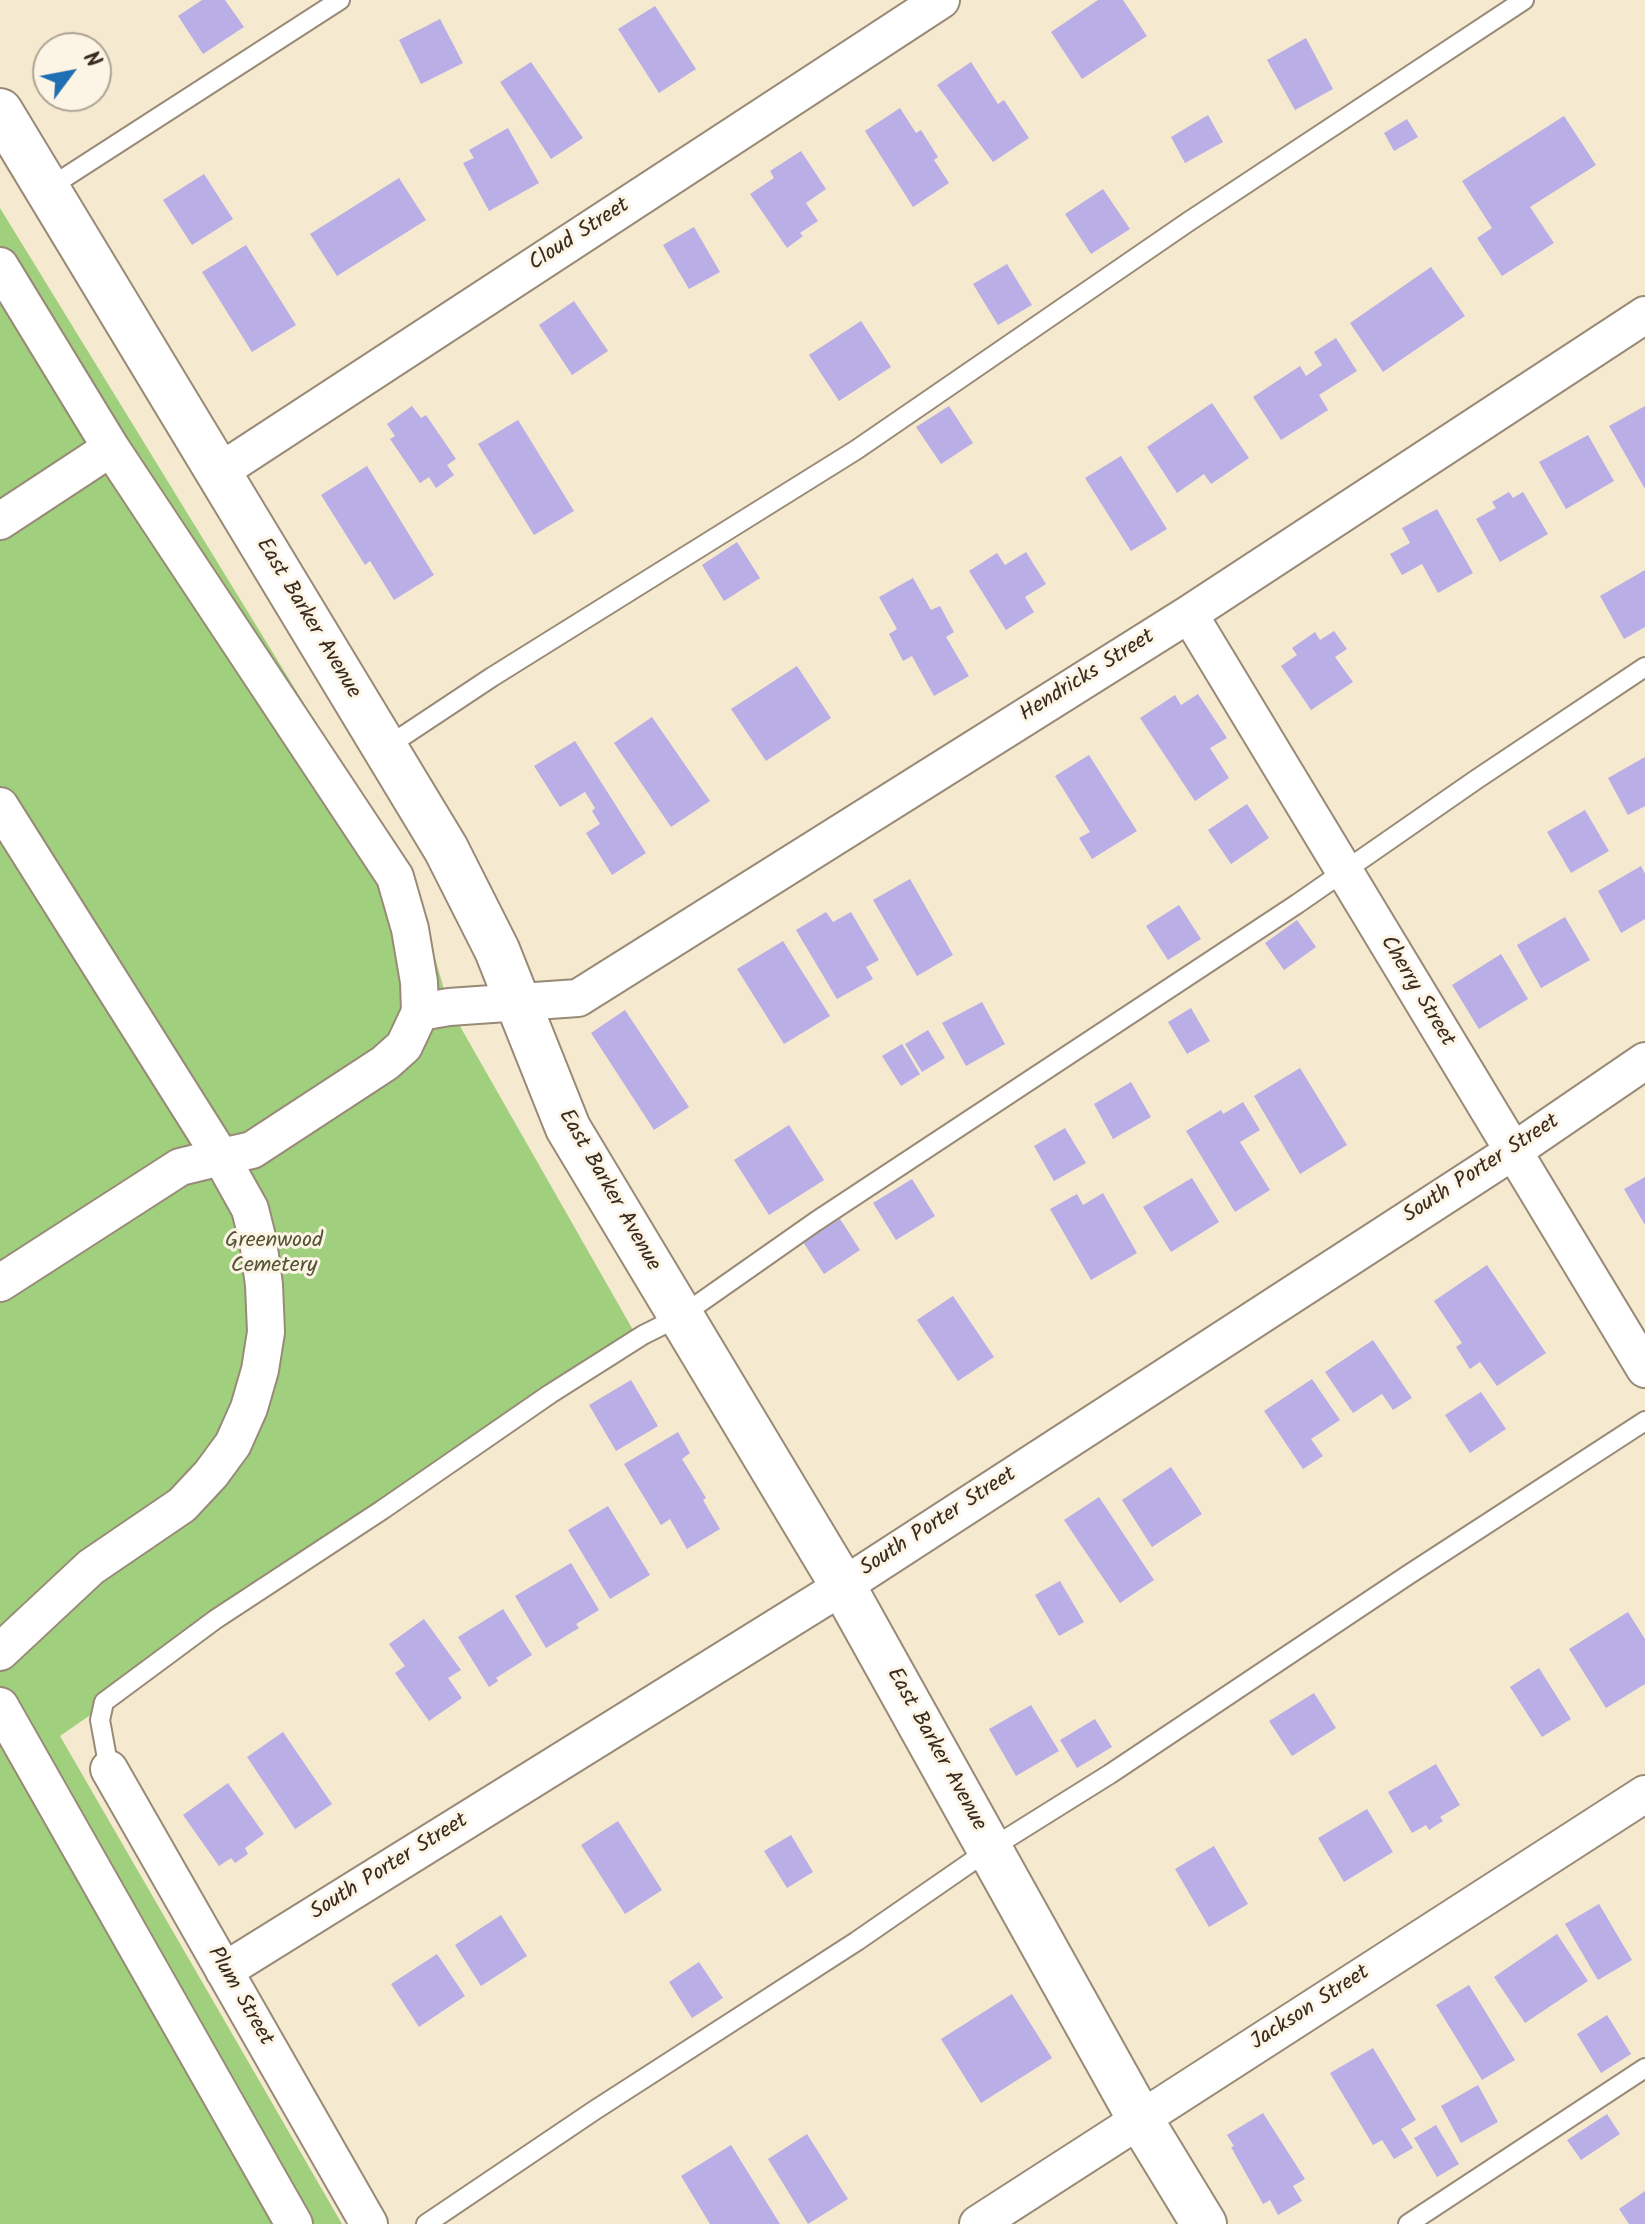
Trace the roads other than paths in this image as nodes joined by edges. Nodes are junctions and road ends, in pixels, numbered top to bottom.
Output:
1 (340, 0) edge
2 (941, 0) edge
3 (1524, 0) edge
4 (0, 111) edge
5 (47, 189) junction
6 (0, 266) edge
7 (1645, 315) edge
8 (111, 448) junction
9 (219, 472) junction
10 (0, 521) edge
11 (1189, 614) junction
12 (1645, 667) edge
13 (385, 748) junction
14 (0, 806) edge
15 (1343, 871) junction
16 (516, 1002) junction
17 (420, 1012) junction
18 (1645, 1061) edge
19 (1512, 1152) junction
20 (221, 1157) junction
21 (0, 1283) edge
22 (681, 1316) junction
23 (1645, 1369) edge
24 (1645, 1421) edge
25 (843, 1586) junction
26 (0, 1652) edge
27 (0, 1706) edge
28 (109, 1769) joint
29 (1645, 1794) edge
30 (990, 1849) junction
31 (224, 1971) junction
32 (1645, 2068) edge
33 (1140, 2119) junction
34 (294, 2224) edge
35 (369, 2224) edge
36 (426, 2224) edge
37 (978, 2224) edge
38 (1204, 2224) edge
39 (1408, 2224) edge

1 - 5 lane
2 - 9 street, Cloud Street
3 - 13 lane
4 - 5 street, East Barker Avenue
5 - 9 street, East Barker Avenue
6 - 8 street
7 - 11 street, Hendricks Street
8 - 10 street
8 - 17 street
9 - 13 street, East Barker Avenue
11 - 15 street, Cherry Street
11 - 16 street, Hendricks Street
12 - 15 lane
13 - 16 street, East Barker Avenue
14 - 20 street
15 - 19 street, Cherry Street
15 - 22 lane
16 - 17 street, Hendricks Street
16 - 22 street, East Barker Avenue
17 - 20 street
18 - 19 street, South Porter Street
19 - 23 street, Cherry Street
19 - 25 street, South Porter Street
20 - 21 street
20 - 26 street
22 - 25 street, East Barker Avenue
22 - 28 lane
24 - 30 lane
25 - 30 street, East Barker Avenue
25 - 31 street, South Porter Street
27 - 34 street
28 - 31 street, Plum Street
29 - 33 street, Jackson Street
30 - 33 street, East Barker Avenue
30 - 36 lane
31 - 35 street, Plum Street
32 - 39 lane
33 - 37 street, Jackson Street
33 - 38 street, East Barker Avenue

